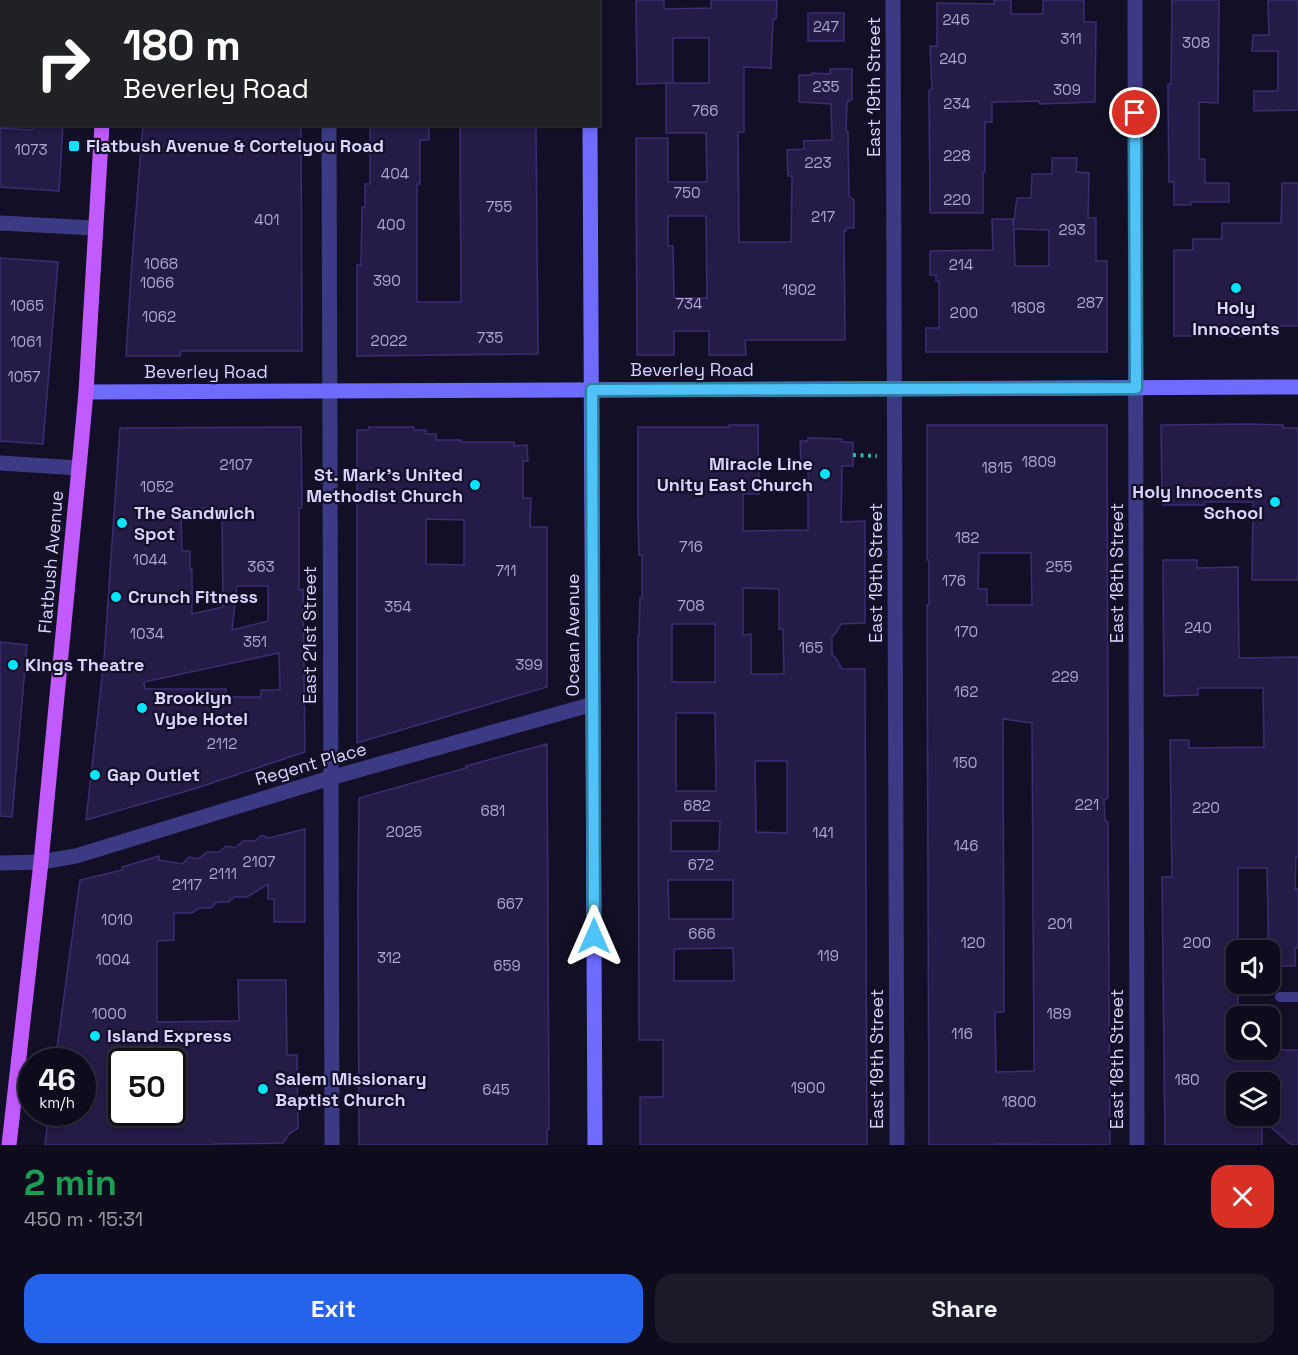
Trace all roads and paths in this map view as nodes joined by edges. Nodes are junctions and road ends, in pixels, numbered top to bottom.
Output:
1 (894, 0) edge
2 (1135, 0) edge
3 (102, 126) edge
4 (329, 126) edge
5 (590, 126) edge
6 (0, 223) edge
7 (95, 228) junction
8 (1298, 387) edge
9 (1136, 388) junction
10 (895, 389) junction
11 (592, 390) junction
12 (328, 391) junction
13 (86, 392) junction
14 (853, 455) dead end
15 (877, 456) dead end
16 (0, 464) edge
17 (79, 468) junction
18 (593, 704) junction
19 (330, 778) junction
20 (41, 862) junction
21 (0, 863) edge
22 (1280, 997) dead end
23 (1298, 997) edge
24 (9, 1145) edge
25 (332, 1145) edge
26 (595, 1145) edge
27 (897, 1145) edge
28 (1137, 1145) edge

1 - 10 street, East 19th Street
2 - 9 street, East 18th Street
3 - 7 main road, Flatbush Avenue
4 - 12 street, East 21st Street
5 - 11 street, Ocean Avenue
6 - 7 street
7 - 13 main road, Flatbush Avenue
8 - 9 street, Beverley Road
9 - 10 street, Beverley Road
9 - 28 street, East 18th Street
10 - 11 street, Beverley Road
10 - 27 street, East 19th Street
11 - 12 street, Beverley Road
11 - 18 street, Ocean Avenue
12 - 13 street, Beverley Road
12 - 19 street, East 21st Street
13 - 17 main road, Flatbush Avenue
14 - 15 path
16 - 17 street
17 - 20 main road, Flatbush Avenue
18 - 19 street, Regent Place
18 - 26 street, Ocean Avenue
19 - 20 street, Regent Place
19 - 25 street, East 21st Street
20 - 21 street, Regent Place
20 - 24 main road, Flatbush Avenue
22 - 23 lane

